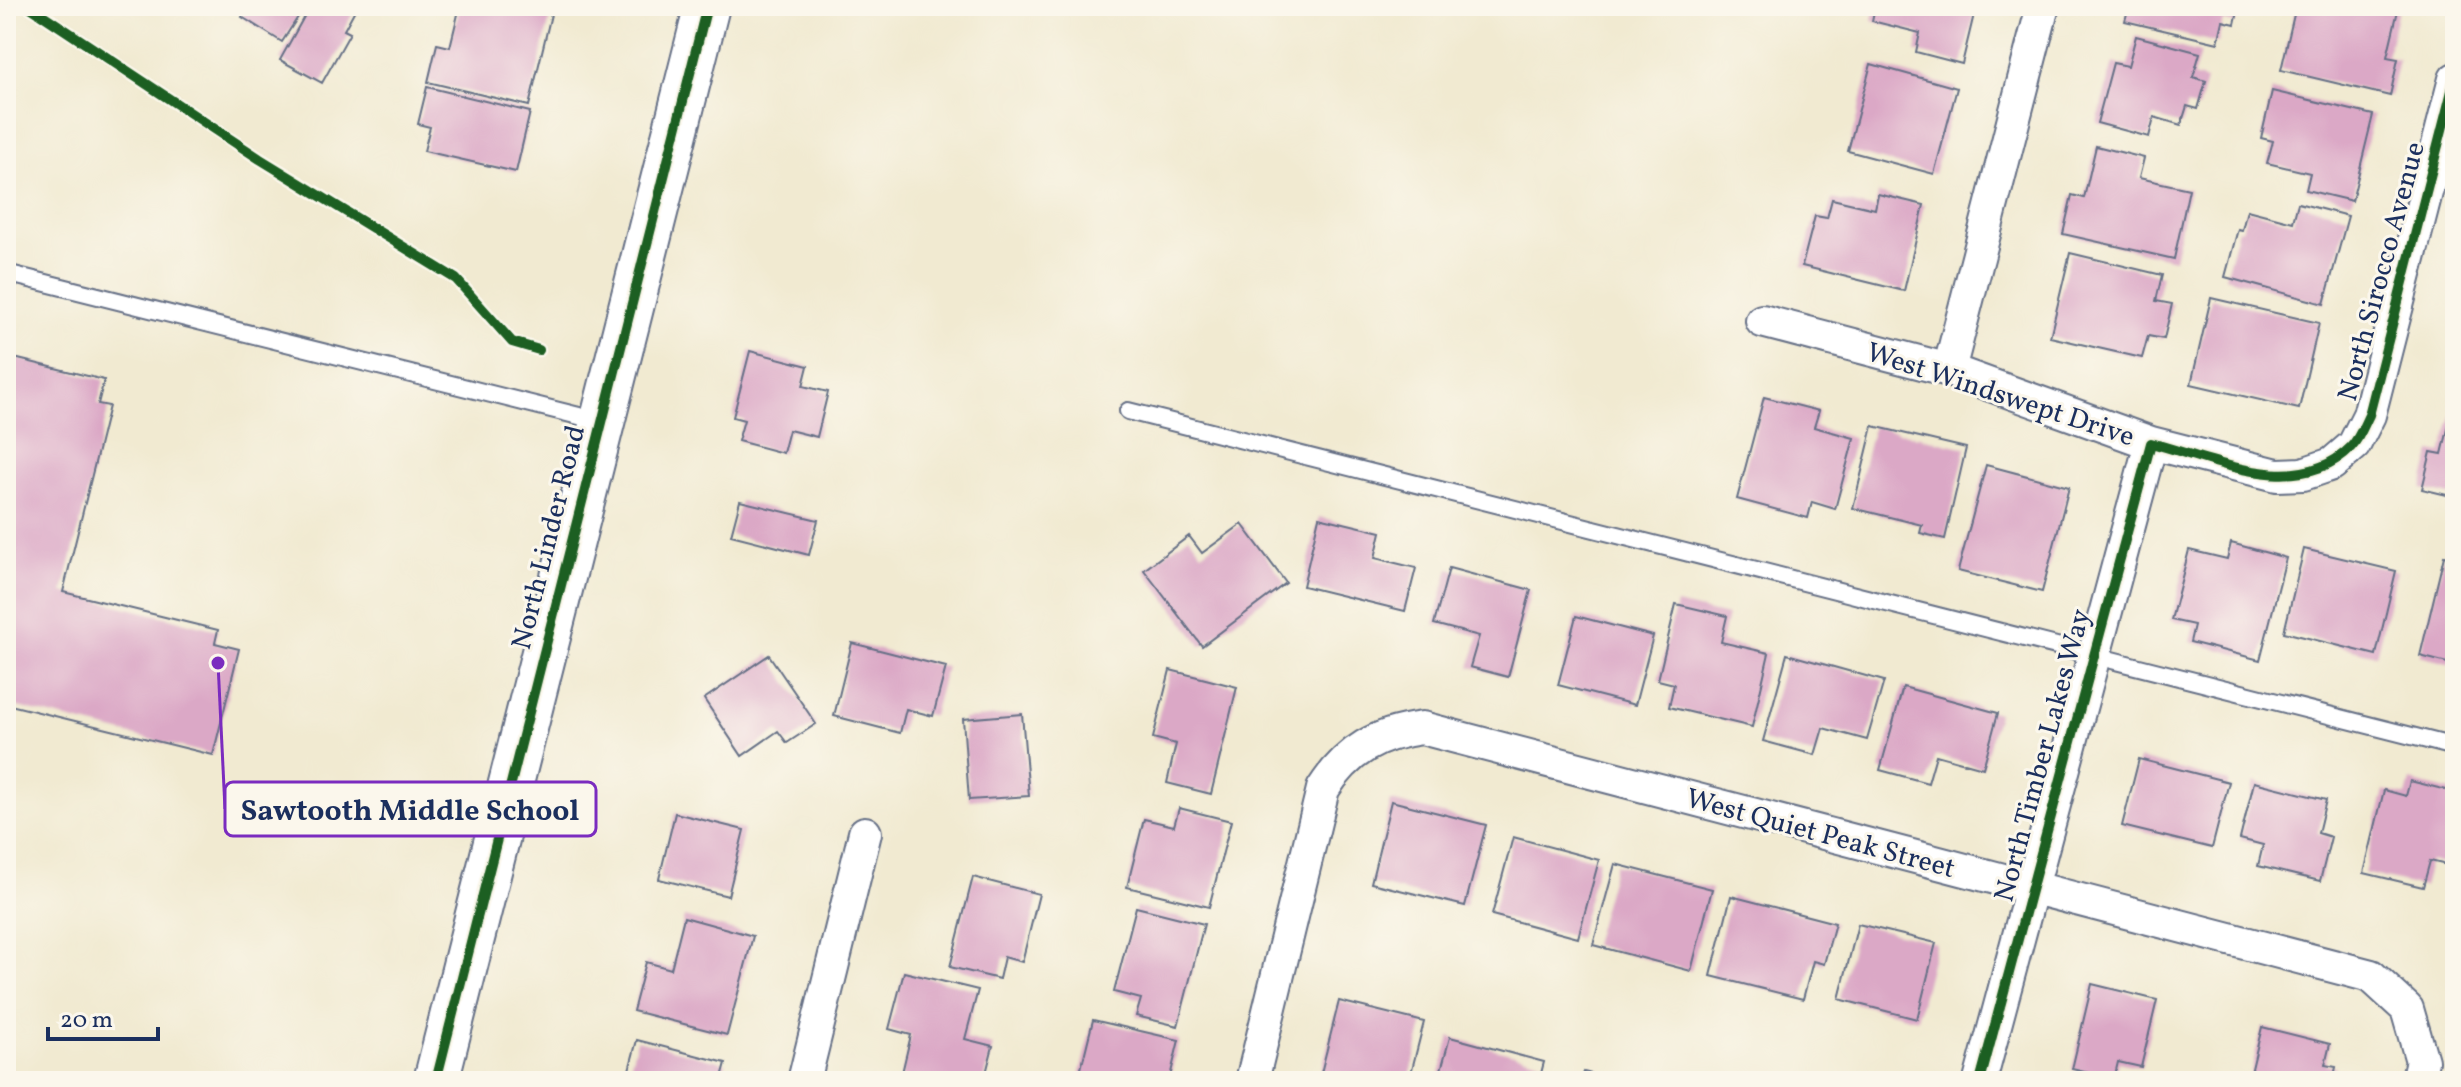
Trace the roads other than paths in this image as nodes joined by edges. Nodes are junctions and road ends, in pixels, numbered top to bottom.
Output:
1 (707, 6) edge
2 (2043, 6) edge
3 (2455, 79) edge
4 (6, 273) edge
5 (1762, 321) dead end
6 (1949, 370) junction
7 (1128, 411) dead end
8 (601, 422) junction
9 (2151, 443) junction
10 (2332, 464) joint
11 (2093, 655) junction
12 (2455, 747) edge
13 (865, 833) dead end
14 (2030, 887) junction
15 (436, 1081) edge
16 (804, 1081) edge
17 (1252, 1081) edge
18 (1980, 1081) edge
19 (2417, 1081) edge

1 - 8 main road, North Linder Road
2 - 6 street
3 - 10 street, North Sirocco Avenue
4 - 8 lane
5 - 6 street, West Windswept Drive
6 - 9 street, West Windswept Drive
7 - 11 lane
8 - 15 main road, North Linder Road
9 - 10 street, West Windswept Drive
9 - 11 street, North Timber Lakes Way
11 - 12 lane
11 - 14 street, North Timber Lakes Way
13 - 16 street
14 - 17 street, West Quiet Peak Street
14 - 18 street, North Timber Lakes Way
14 - 19 street, West Quiet Peak Street

